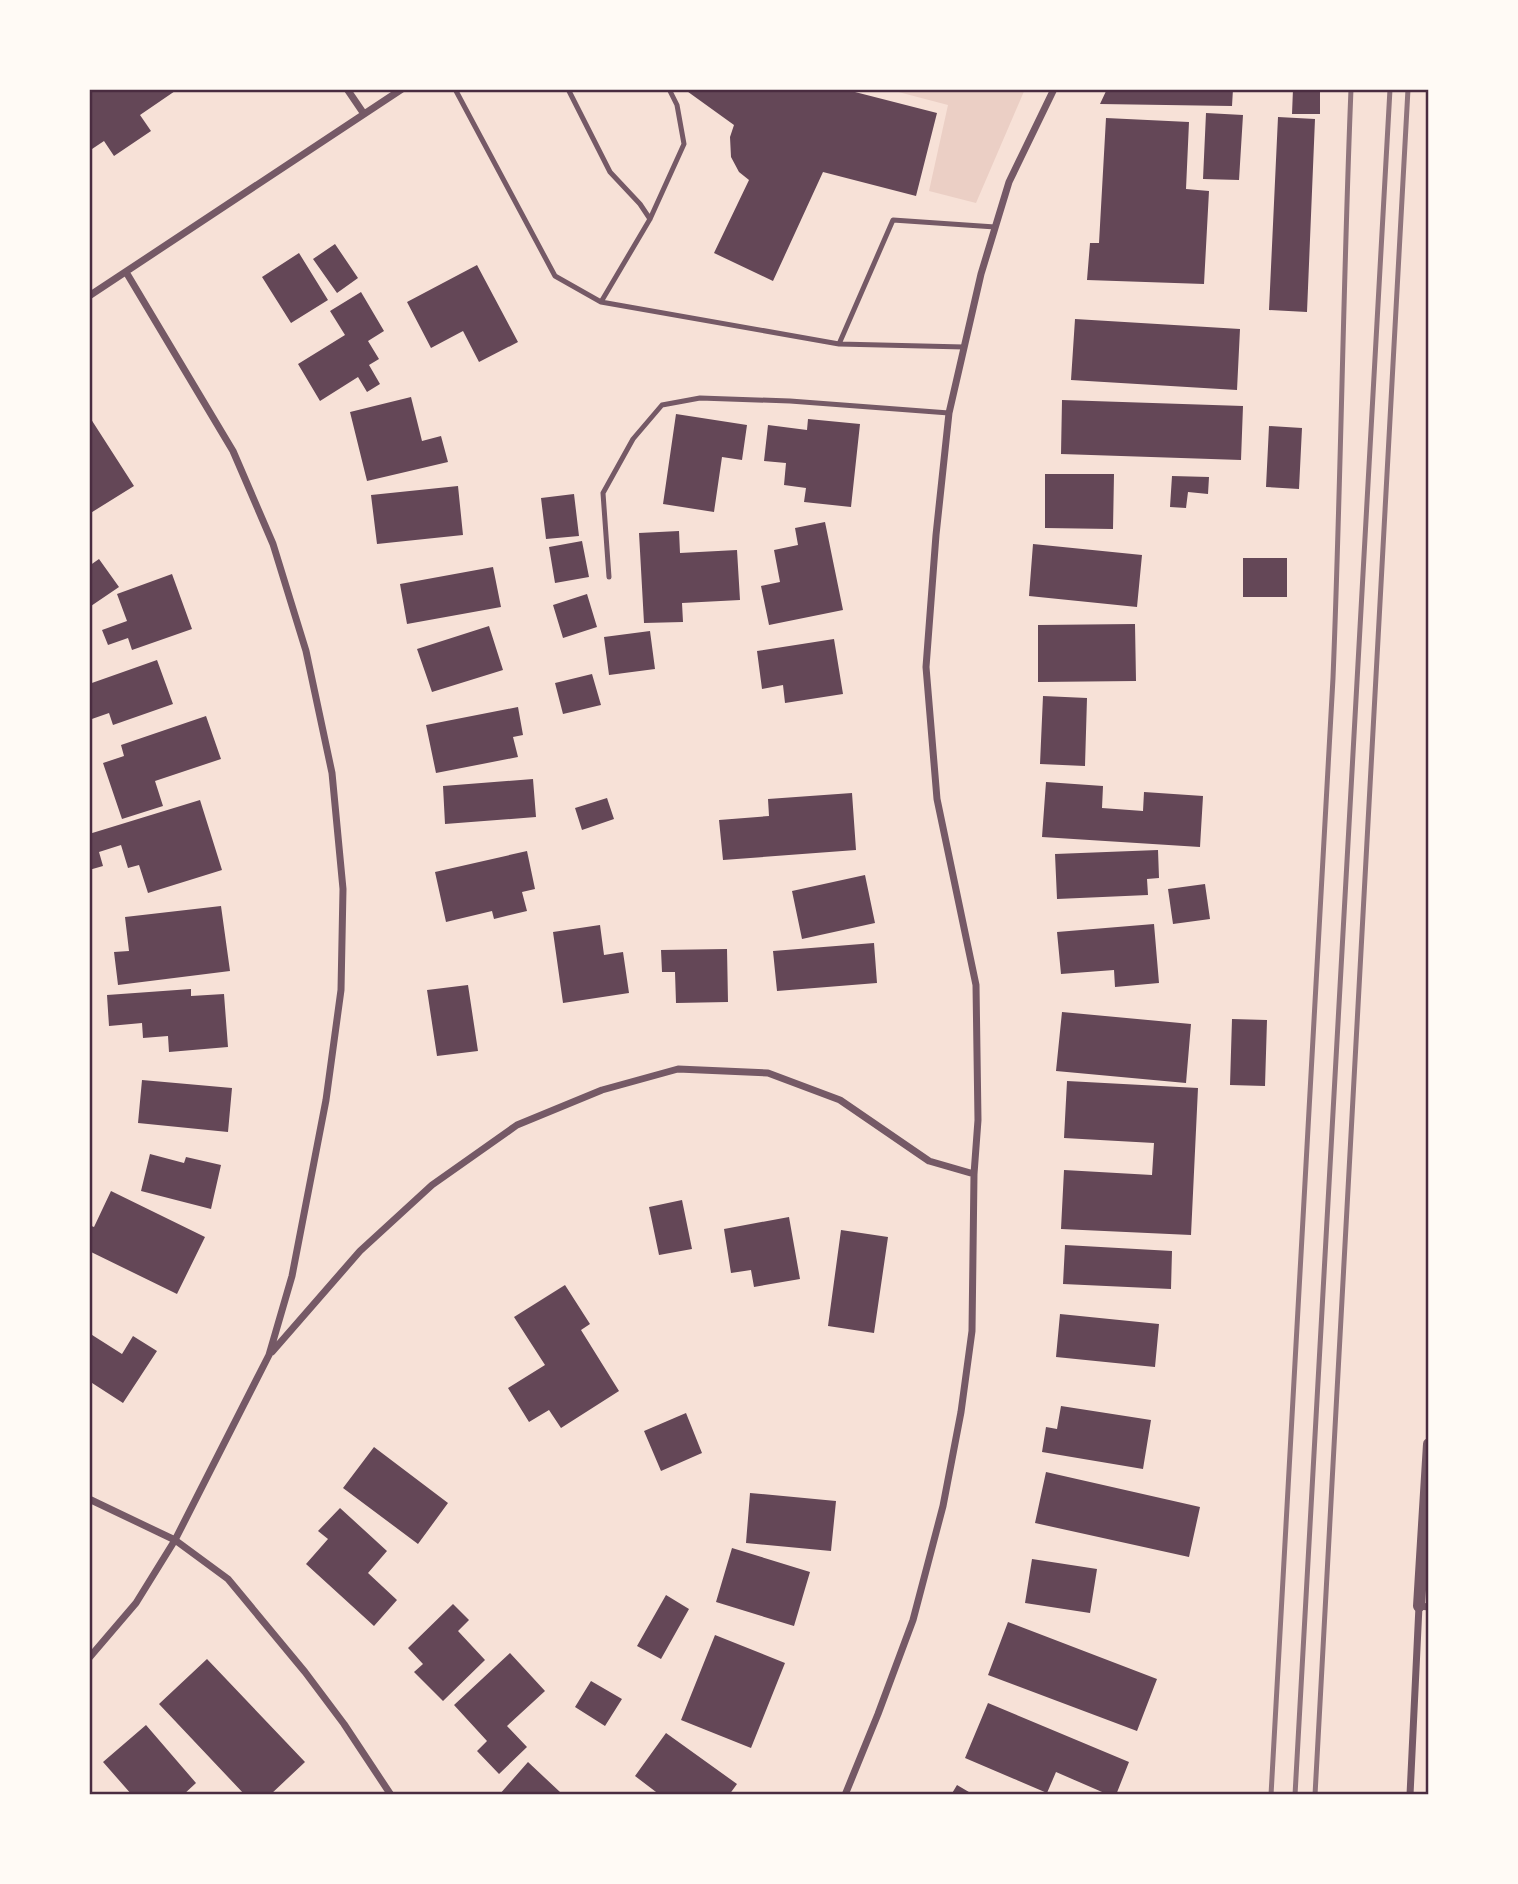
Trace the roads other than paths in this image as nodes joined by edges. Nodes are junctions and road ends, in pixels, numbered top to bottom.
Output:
1 (346, 89) edge
2 (402, 89) edge
3 (455, 89) edge
4 (568, 89) edge
5 (669, 89) edge
6 (1055, 89) edge
7 (364, 114) junction
8 (650, 219) junction
9 (995, 227) junction
10 (126, 272) junction
11 (89, 296) edge
12 (601, 302) junction
13 (839, 344) junction
14 (964, 347) junction
15 (949, 413) junction
16 (609, 577) dead end
17 (974, 1174) junction
18 (269, 1355) junction
19 (1429, 1444) edge
20 (89, 1499) edge
21 (175, 1541) junction
22 (1424, 1607) edge
23 (89, 1658) edge
24 (391, 1795) edge
25 (845, 1795) edge
26 (1410, 1795) edge

1 - 7 street
2 - 7 street
3 - 12 lane
4 - 8 lane
5 - 8 lane
6 - 9 street
7 - 10 street
8 - 12 lane
9 - 13 lane
9 - 14 street
10 - 11 street
10 - 18 street
12 - 13 lane
13 - 14 lane
14 - 15 street
15 - 16 lane
15 - 17 street
17 - 18 street
17 - 25 street
18 - 21 street
19 - 22 street
20 - 21 street
21 - 23 street
21 - 24 street
22 - 26 street

